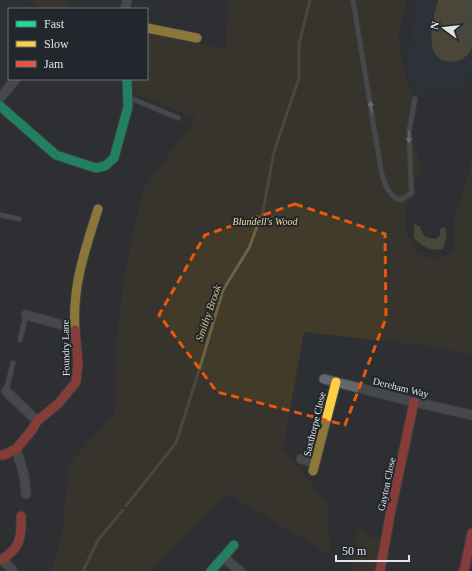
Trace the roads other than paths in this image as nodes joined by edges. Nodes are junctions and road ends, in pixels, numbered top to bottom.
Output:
1 (354, 0) edge
2 (148, 28) edge
3 (197, 38) dead end
4 (15, 80) edge
5 (127, 80) edge
6 (128, 97) junction
7 (0, 98) edge
8 (415, 99) dead end
9 (0, 106) edge
10 (178, 118) dead end
11 (98, 210) dead end
12 (0, 215) edge
13 (19, 219) dead end
14 (26, 315) joint
15 (75, 326) junction
16 (20, 340) dead end
17 (13, 363) dead end
18 (324, 379) dead end
19 (336, 382) junction
20 (6, 391) joint
21 (414, 402) junction
22 (472, 415) edge
23 (37, 421) junction
24 (16, 449) junction
25 (0, 455) edge
26 (301, 459) dead end
27 (26, 494) dead end
28 (21, 516) dead end
29 (472, 533) edge
30 (234, 545) dead end
31 (223, 557) junction
32 (1, 560) edge
33 (13, 571) edge
34 (211, 571) edge
35 (240, 571) edge
36 (380, 571) edge
37 (464, 571) edge

8 -> 1 lane
2 - 3 street
4 - 7 street
5 - 6 street
6 - 9 street
6 - 10 lane
11 - 15 street, Foundry Lane
12 - 13 lane
14 - 15 street
14 - 16 lane
15 - 23 street, Foundry Lane
17 - 20 lane
18 - 19 street, Dereham Way
19 - 21 street, Dereham Way
19 - 26 street, Saxthorpe Close
20 - 23 street
21 - 22 street, Dereham Way
21 - 36 street, Gayton Close
23 - 24 street, Foundry Lane
24 - 25 street, Foundry Lane
24 - 27 street
28 - 32 street
29 - 37 street
30 - 31 street
31 - 34 street
31 - 35 street
32 - 33 street

